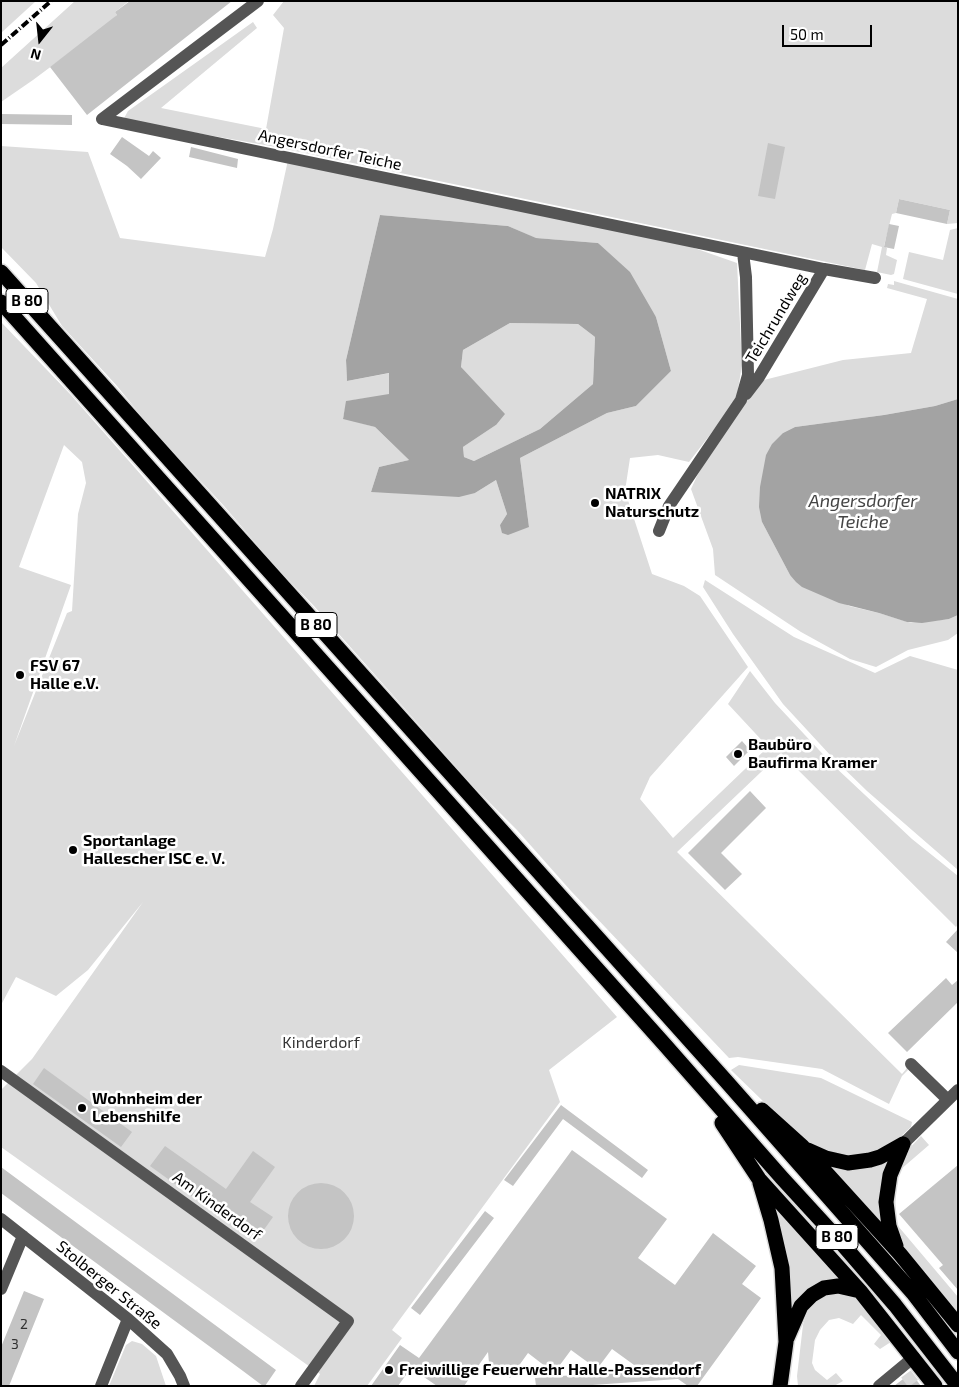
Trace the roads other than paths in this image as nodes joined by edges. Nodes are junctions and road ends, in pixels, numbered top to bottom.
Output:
1 (258, 1) edge
2 (743, 252) junction
3 (824, 269) junction
4 (1, 272) edge
5 (875, 278) dead end
6 (1, 302) edge
7 (741, 400) junction
8 (659, 530) dead end
9 (911, 1064) dead end
10 (1, 1071) edge
11 (690, 1074) junction
12 (726, 1082) junction
13 (958, 1090) edge
14 (948, 1100) junction
15 (903, 1144) junction
16 (802, 1146) junction
17 (759, 1179) junction
18 (1, 1220) edge
19 (23, 1236) junction
20 (900, 1254) junction
21 (1, 1289) edge
22 (860, 1291) junction
23 (128, 1319) junction
24 (958, 1324) edge
25 (786, 1342) junction
26 (958, 1352) edge
27 (914, 1357) junction
28 (881, 1385) edge
29 (100, 1386) edge
30 (184, 1386) edge
31 (301, 1386) edge
32 (780, 1386) edge
33 (935, 1386) edge
34 (958, 1386) edge

1 - 2 street, Angersdorfer Teiche
2 - 3 street, Angersdorfer Teiche
2 - 7 street
3 - 5 street, Teichrundweg
3 - 7 street, Teichrundweg
4 - 12 highway, B 80
6 - 11 highway, B 80
7 - 8 street
9 - 14 street
10 - 31 street, Am Kinderdorf
11 - 17 highway
11 - 34 highway, B 80
12 - 16 highway
12 - 26 highway, B 80
13 - 14 street
14 - 15 street
15 - 16 highway
15 - 20 highway
16 - 20 highway
17 - 22 highway
17 - 25 highway
18 - 19 street, Stolberger Straße
19 - 21 street
19 - 23 street, Stolberger Straße
20 - 24 highway
22 - 25 highway
22 - 27 highway
23 - 29 street
23 - 30 street, Stolberger Straße
25 - 32 highway
27 - 28 street
27 - 33 highway

